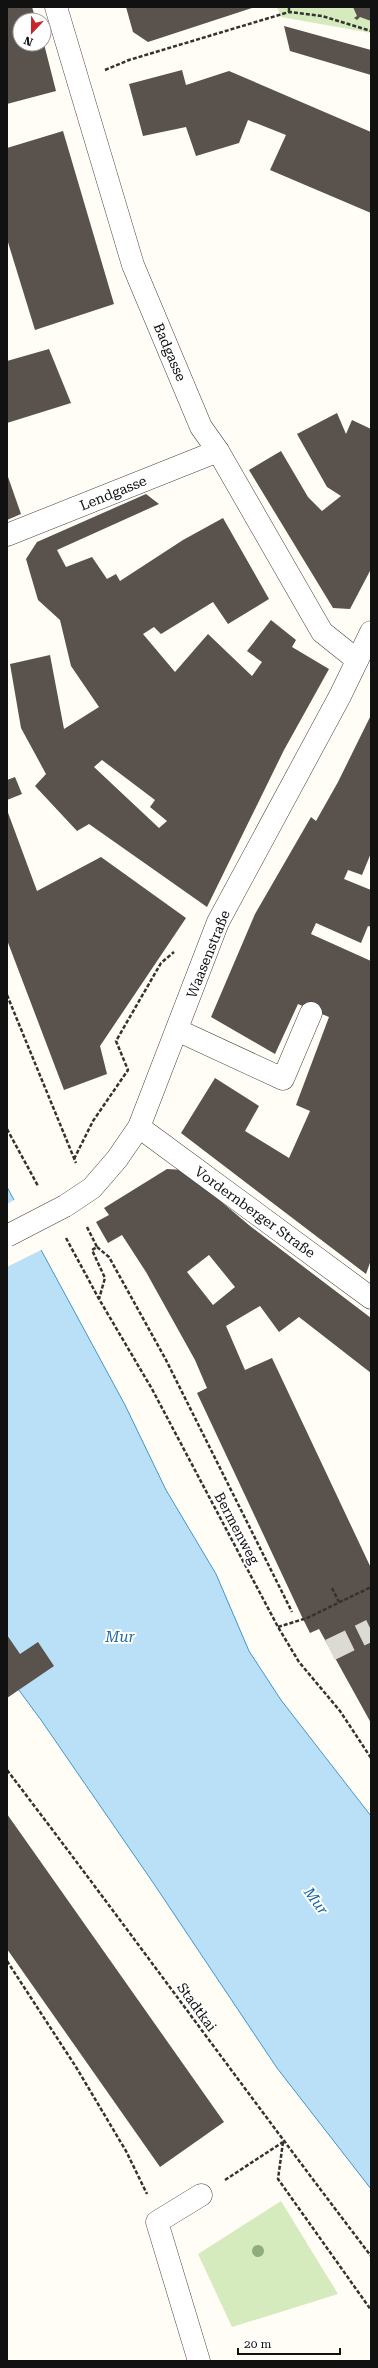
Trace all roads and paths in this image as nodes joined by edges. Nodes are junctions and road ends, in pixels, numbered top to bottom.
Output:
1 (56, 7) edge
2 (289, 7) edge
3 (289, 12) junction
4 (371, 31) edge
5 (78, 81) junction
6 (218, 451) junction
7 (7, 535) edge
8 (371, 632) edge
9 (357, 660) junction
10 (177, 950) dead end
11 (7, 995) edge
12 (311, 1013) dead end
13 (177, 1030) junction
14 (139, 1127) junction
15 (74, 1159) junction
16 (92, 1188) junction
17 (84, 1222) dead end
18 (7, 1236) edge
19 (97, 1247) junction
20 (371, 1298) edge
21 (371, 1587) edge
22 (332, 1588) dead end
23 (339, 1602) junction
24 (292, 1612) dead end
25 (278, 1627) junction
26 (371, 1758) edge
27 (7, 1770) edge
28 (7, 1961) edge
29 (284, 2141) junction
30 (252, 2162) dead end
31 (202, 2195) dead end
32 (157, 2222) junction
33 (371, 2256) edge
34 (371, 2310) edge
35 (199, 2361) edge

1 - 5 street, Badgasse
2 - 3 path
3 - 4 path
3 - 5 path
5 - 6 street, Badgasse
6 - 7 street, Lendgasse
6 - 9 street, Badgasse
8 - 9 street, Waasenstraße
9 - 13 street, Waasenstraße
10 - 15 path
11 - 15 path
12 - 13 street
13 - 14 street, Waasenstraße
14 - 16 street, Waasenstraße
14 - 20 street, Vordernberger Straße
15 - 16 path
16 - 18 street, Waasenstraße, bridge
17 - 19 path
19 - 24 path
19 - 25 path, Bermenweg
21 - 23 path
22 - 23 path
23 - 25 path
25 - 26 path, Bermenweg
27 - 29 path, Stadtkai
28 - 32 path
29 - 30 path
29 - 33 path, Stadtkai
29 - 34 path
31 - 32 street
32 - 35 street

